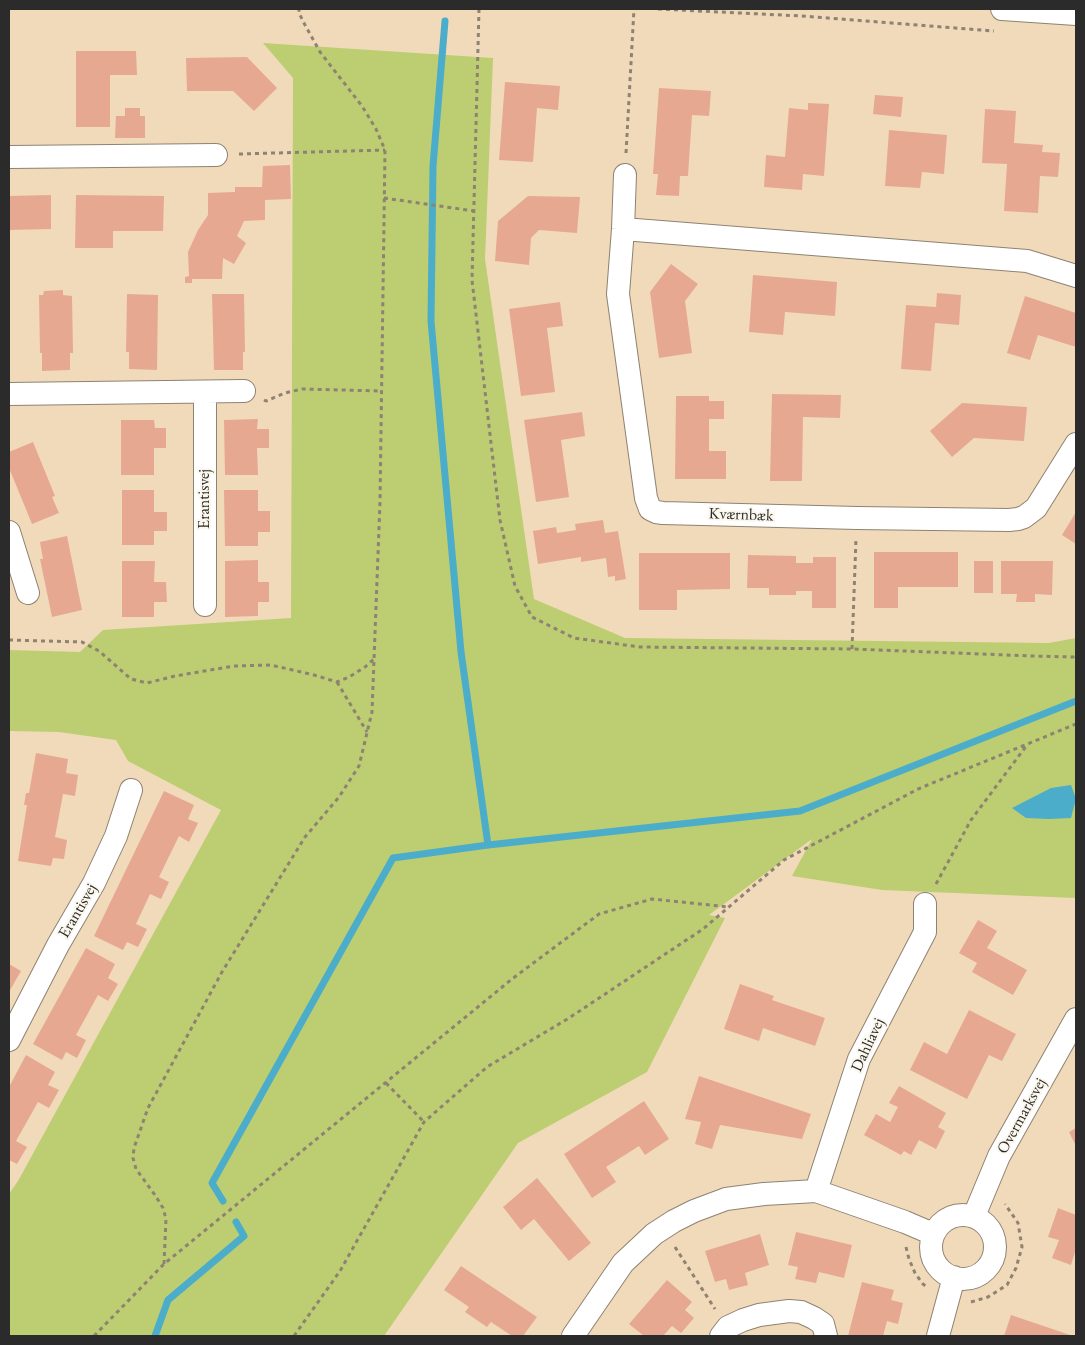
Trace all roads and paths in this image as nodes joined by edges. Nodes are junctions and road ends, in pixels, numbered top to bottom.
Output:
1 (299, 9) edge
2 (634, 9) edge
3 (658, 9) edge
4 (1002, 9) edge
5 (1076, 14) edge
6 (1002, 32) dead end
7 (385, 150) junction
8 (216, 155) joint
9 (9, 157) edge
10 (625, 175) joint
11 (384, 198) junction
12 (474, 211) dead end
13 (623, 229) junction
14 (1076, 276) edge
15 (244, 391) joint
16 (381, 391) junction
17 (205, 392) junction
18 (9, 394) edge
19 (1076, 444) edge
20 (857, 518) junction
21 (9, 532) edge
22 (28, 593) dead end
23 (206, 605) dead end
24 (9, 640) edge
25 (852, 649) dead end
26 (374, 658) junction
27 (337, 682) junction
28 (1076, 724) edge
29 (367, 732) junction
30 (1027, 744) junction
31 (130, 790) dead end
32 (925, 904) joint
33 (729, 907) junction
34 (1076, 1019) edge
35 (11, 1031) edge
36 (386, 1083) junction
37 (424, 1122) junction
38 (816, 1191) junction
39 (1005, 1196) dead end
40 (974, 1216) junction
41 (933, 1234) junction
42 (682, 1242) dead end
43 (898, 1244) dead end
44 (675, 1246) junction
45 (669, 1251) dead end
46 (164, 1264) junction
47 (954, 1277) junction
48 (947, 1300) junction
49 (724, 1332) edge
50 (94, 1336) edge
51 (294, 1336) edge
52 (573, 1336) edge
53 (826, 1336) edge
54 (938, 1336) edge

1 - 7 path
2 - 10 path
3 - 6 path
4 - 5 street
7 - 8 path
7 - 11 path
8 - 9 street
10 - 13 street, Kværnbæk
11 - 12 path
11 - 16 path
13 - 14 street
13 - 20 street, Kværnbæk
15 - 16 path
15 - 17 street
16 - 26 path
17 - 18 street
17 - 23 street, Erantisvej
19 - 20 street, Kværnbæk
20 - 25 path
21 - 22 street
24 - 27 path
26 - 27 path
26 - 29 path
27 - 29 path
28 - 30 path
29 - 46 path
30 - 32 path
30 - 33 path
31 - 35 street, Erantisvej
32 - 38 street, Dahliavej
33 - 36 path
33 - 37 path
34 - 40 street, Overmarksvej
36 - 37 path
36 - 46 path
37 - 51 path
38 - 41 street
38 - 52 street
39 - 48 path
40 - 41 street
40 - 47 street
41 - 47 street
42 - 44 path
43 - 48 path
44 - 45 path
44 - 49 path
46 - 50 path
47 - 48 street
48 - 54 street
49 - 53 street

